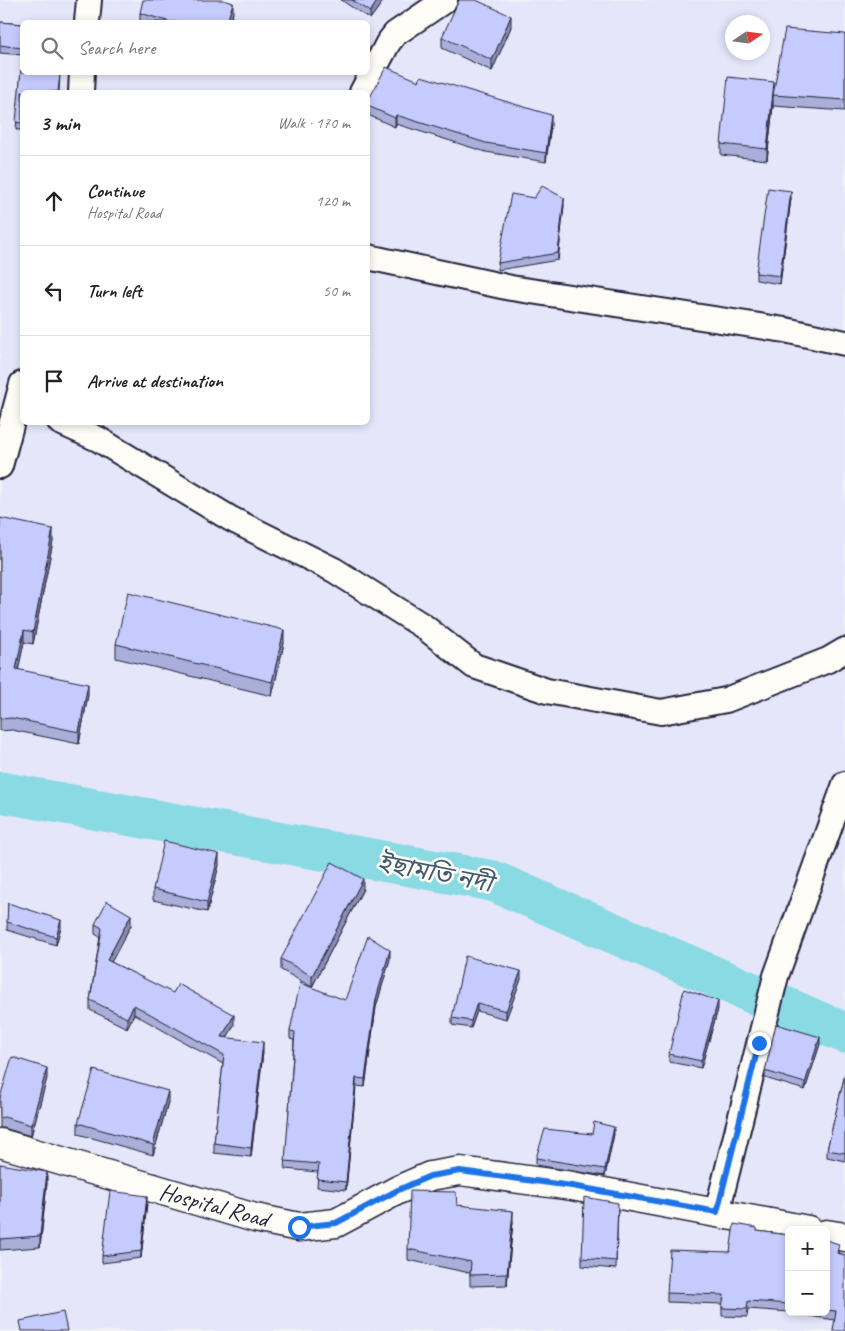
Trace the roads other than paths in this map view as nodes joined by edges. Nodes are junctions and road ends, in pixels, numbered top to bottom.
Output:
1 (89, 0) edge
2 (445, 0) edge
3 (87, 20) edge
4 (82, 75) edge
5 (81, 90) edge
6 (363, 90) edge
7 (370, 257) edge
8 (845, 343) edge
9 (16, 400) edge
10 (67, 425) edge
11 (0, 466) edge
12 (845, 650) edge
13 (845, 784) edge
14 (0, 1143) edge
15 (717, 1212) junction
16 (788, 1226) edge
17 (830, 1235) edge
18 (845, 1238) edge

1 - 3 street
2 - 6 street
4 - 5 street
7 - 8 street
9 - 11 street
10 - 12 street
13 - 15 street
14 - 15 main road, Hospital Road
15 - 16 main road, Hospital Road
17 - 18 main road

